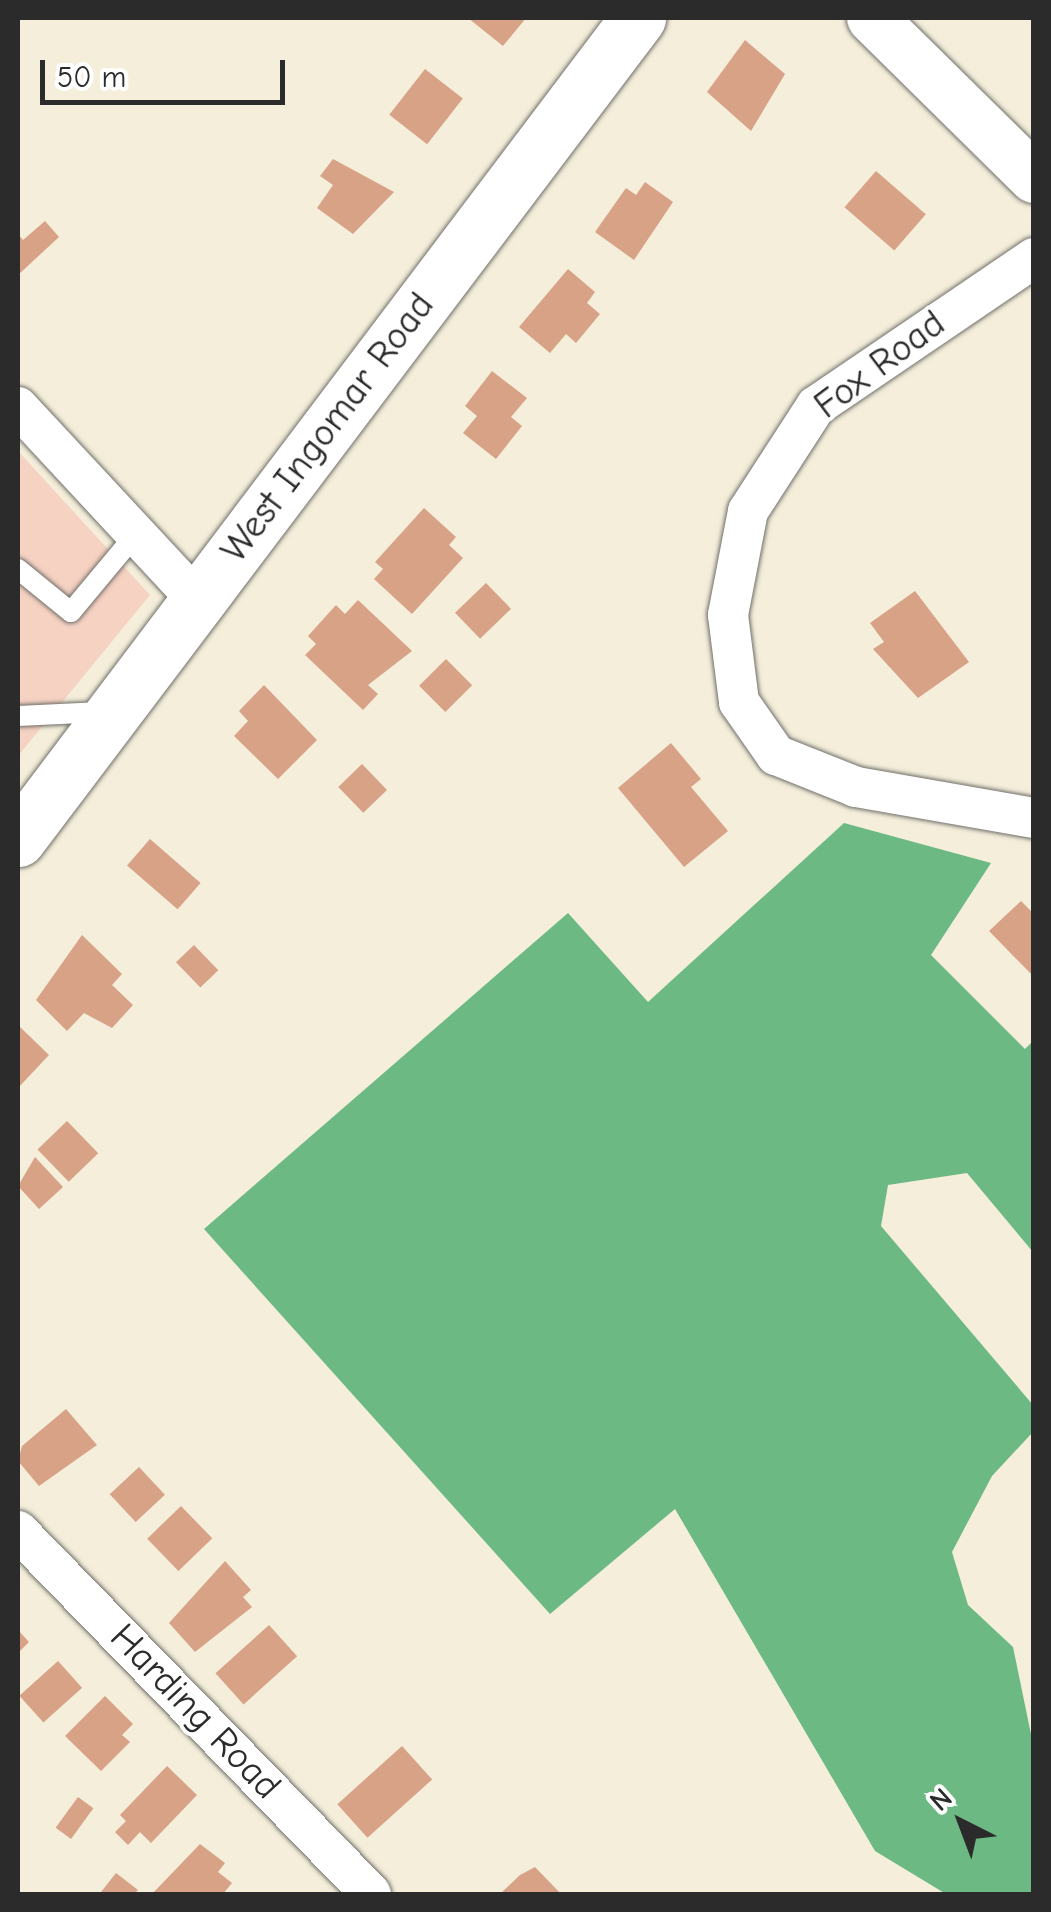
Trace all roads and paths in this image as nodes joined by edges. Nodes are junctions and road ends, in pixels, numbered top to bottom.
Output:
1 (638, 18) edge
2 (872, 18) edge
3 (1034, 178) edge
4 (1034, 258) edge
5 (18, 407) edge
6 (136, 534) junction
7 (18, 569) edge
8 (198, 600) junction
9 (114, 711) junction
10 (18, 716) edge
11 (1034, 818) edge
12 (18, 839) edge
13 (18, 1531) edge
14 (371, 1894) edge

1 - 8 main road, West Ingomar Road
2 - 3 street
4 - 11 street, Fox Road
5 - 6 street
6 - 7 lane
6 - 8 street
8 - 9 main road, West Ingomar Road
9 - 10 lane
9 - 12 main road, West Ingomar Road
13 - 14 street, Harding Road

